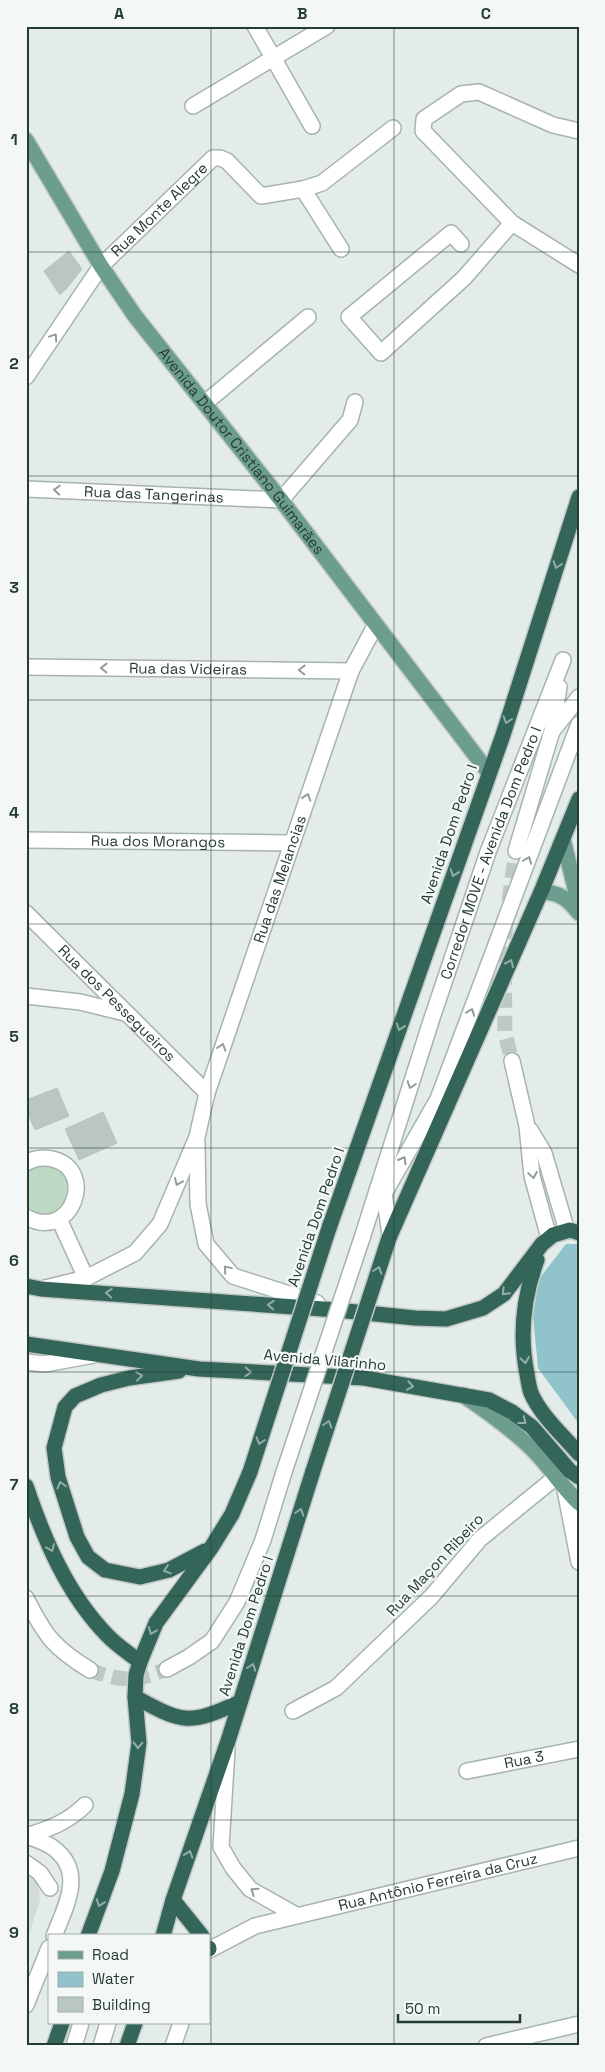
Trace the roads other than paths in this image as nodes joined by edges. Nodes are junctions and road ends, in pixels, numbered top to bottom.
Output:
1 (255, 26) edge
2 (327, 26) edge
3 (274, 59) junction
4 (193, 106) dead end
5 (312, 126) dead end
6 (393, 128) dead end
7 (579, 131) edge
8 (26, 140) edge
9 (303, 189) junction
10 (512, 223) junction
11 (461, 244) dead end
12 (342, 249) dead end
13 (577, 259) edge
14 (101, 266) junction
15 (308, 316) dead end
16 (26, 377) edge
17 (355, 402) dead end
18 (205, 403) junction
19 (26, 489) edge
20 (579, 497) edge
21 (281, 500) junction
22 (375, 626) junction
23 (26, 667) edge
24 (351, 671) junction
25 (579, 697) edge
26 (579, 724) edge
27 (552, 731) junction
28 (499, 744) junction
29 (472, 751) junction
30 (489, 773) junction
31 (579, 799) edge
32 (564, 839) junction
33 (26, 840) edge
34 (290, 843) junction
35 (516, 851) tunnel mouth
36 (541, 892) junction
37 (579, 905) edge
38 (579, 912) edge
39 (26, 913) edge
40 (26, 996) edge
41 (126, 1014) junction
42 (512, 1061) tunnel mouth
43 (207, 1093) junction
44 (528, 1126) junction
45 (197, 1137) junction
46 (26, 1163) edge
47 (384, 1193) junction
48 (26, 1217) edge
49 (59, 1219) junction
50 (573, 1232) edge
51 (363, 1236) junction
52 (389, 1236) junction
53 (546, 1241) junction
54 (86, 1278) junction
55 (34, 1287) edge
56 (337, 1310) junction
57 (26, 1344) edge
58 (94, 1355) junction
59 (26, 1362) edge
60 (199, 1369) junction
61 (463, 1395) junction
62 (579, 1454) edge
63 (579, 1477) edge
64 (560, 1484) junction
65 (26, 1486) edge
66 (579, 1503) edge
67 (211, 1548) junction
68 (579, 1562) edge
69 (26, 1598) edge
70 (140, 1662) junction
71 (167, 1669) tunnel mouth
72 (90, 1670) tunnel mouth
73 (135, 1697) junction
74 (240, 1702) junction
75 (293, 1711) dead end
76 (228, 1741) junction
77 (579, 1748) edge
78 (467, 1771) dead end
79 (85, 1805) dead end
80 (27, 1836) edge
81 (579, 1848) edge
82 (26, 1863) edge
83 (50, 1888) dead end
84 (173, 1900) junction
85 (296, 1914) junction
86 (55, 1934) edge
87 (89, 1934) edge
88 (164, 1934) edge
89 (200, 1934) edge
90 (210, 1948) edge
91 (48, 1950) edge
92 (26, 2005) edge
93 (62, 2024) edge
94 (81, 2024) edge
95 (108, 2024) edge
96 (135, 2024) edge
97 (181, 2024) edge
98 (579, 2024) edge
99 (54, 2046) edge
100 (74, 2046) edge
101 (101, 2046) edge
102 (127, 2046) edge
103 (173, 2046) edge
104 (486, 2046) edge

1 - 3 street
2 - 3 street
3 - 4 street
3 - 5 street
6 - 9 street, Rua Monte Alegre
7 - 10 street
8 - 14 main road, Avenida Doutor Cristiano Guimarães
9 - 12 street
9 - 14 street, Rua Monte Alegre
10 - 11 street
10 - 13 street
16 -> 14 street
14 - 18 main road, Avenida Doutor Cristiano Guimarães
15 - 18 street
17 - 21 street
18 - 21 main road, Avenida Doutor Cristiano Guimarães
21 -> 19 street, Rua das Tangerinas
20 -> 28 highway, Avenida Dom Pedro I
21 - 22 main road, Avenida Doutor Cristiano Guimarães
22 - 24 street, Rua das Melancias
22 - 29 main road, Avenida Doutor Cristiano Guimarães
24 -> 23 street, Rua das Videiras
34 -> 24 street, Rua das Melancias
25 - 27 street
47 -> 26 street, Corredor MOVE - Avenida Dom Pedro I
27 - 35 street, Corredor MOVE - Avenida Dom Pedro I
27 -> 51 street, Corredor MOVE - Avenida Dom Pedro I
28 - 29 main road
28 - 30 highway, Avenida Dom Pedro I
29 - 30 main road, Avenida Doutor Cristiano Guimarães
30 -> 67 highway, Avenida Dom Pedro I, bridge
31 - 32 highway, Avenida Dom Pedro I
32 - 36 highway, Avenida Dom Pedro I
32 - 37 main road
33 - 34 street, Rua dos Morangos
43 -> 34 street, Rua das Melancias
36 - 38 main road
52 -> 36 highway, Avenida Dom Pedro I
39 - 41 street, Rua dos Pessegueiros
40 - 41 street
41 - 43 street, Rua dos Pessegueiros
42 - 44 street
43 - 45 street, Rua das Melancias
44 - 50 street
44 -> 53 street
45 -> 54 street, Rua das Melancias
56 -> 45 street, Rua das Melancias
46 - 49 street
47 - 51 street, Corredor MOVE - Avenida Dom Pedro I
47 - 52 street
48 - 49 street
49 - 54 street
50 - 53 highway
51 - 71 street, Corredor MOVE - Avenida Dom Pedro I, bridge
74 -> 52 highway, Avenida Dom Pedro I, bridge
53 -> 56 highway
53 -> 62 highway
54 - 55 street, Rua das Melancias
56 -> 55 highway
57 - 58 highway, Avenida Vilarinho
58 - 59 street
58 - 60 highway, Avenida Vilarinho
60 -> 61 highway, Avenida Vilarinho
67 -> 60 highway
61 -> 63 highway
61 - 64 main road, Avenida Vilarinho
64 - 66 main road, Avenida Vilarinho
64 - 68 street
64 - 75 street, Rua Maçon Ribeiro
65 -> 70 highway
67 -> 70 highway, Avenida Dom Pedro I
69 - 72 street
70 - 73 highway, Avenida Dom Pedro I
73 - 74 highway
73 -> 87 highway, Avenida Dom Pedro I
74 - 76 highway, Avenida Dom Pedro I
84 -> 76 highway, Avenida Dom Pedro I
85 -> 76 street
77 - 78 street, Rua 3
79 - 80 street
80 - 86 street
81 - 85 street, Rua Antônio Ferreira da Cruz
82 - 83 street
84 - 88 highway, Avenida Dom Pedro I
84 - 89 highway
85 - 90 street, Rua Antônio Ferreira da Cruz
91 - 92 street
93 - 99 highway
94 - 100 street
95 - 101 street
96 - 102 highway
97 - 103 street
98 - 104 street

